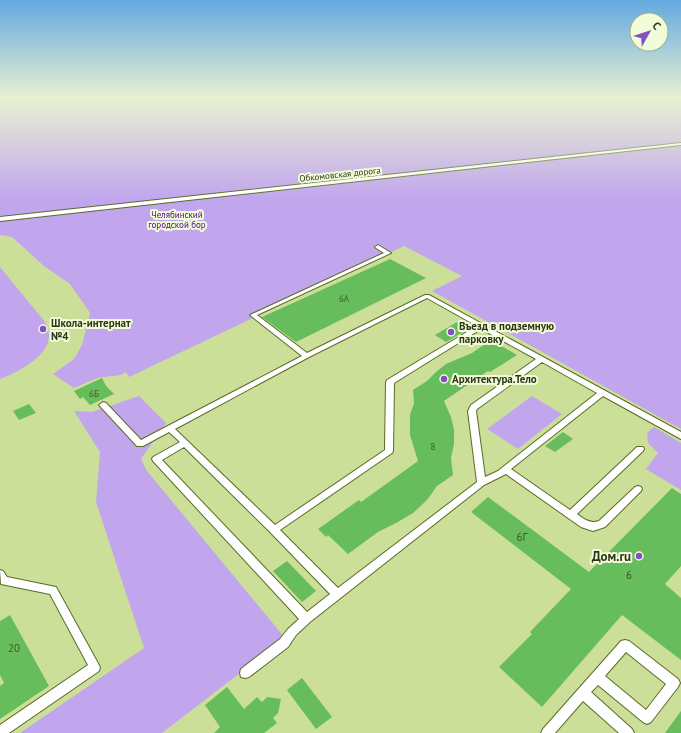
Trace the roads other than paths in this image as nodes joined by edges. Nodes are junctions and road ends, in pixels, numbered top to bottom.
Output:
1 (681, 144) edge
2 (0, 218) edge
3 (378, 247) dead end
4 (481, 326) junction
5 (307, 356) junction
6 (540, 360) junction
7 (602, 393) junction
8 (103, 406) dead end
9 (170, 428) junction
10 (681, 436) edge
11 (185, 443) junction
12 (640, 449) dead end
13 (505, 469) junction
14 (481, 483) junction
15 (638, 489) dead end
16 (570, 515) junction
17 (274, 530) junction
18 (0, 574) edge
19 (338, 595) junction
20 (306, 619) junction
21 (245, 674) dead end
22 (597, 677) junction
23 (582, 693) junction
24 (0, 732) edge
25 (547, 733) edge
26 (628, 733) edge

1 - 2 lane, Обкомовская дорога
3 - 5 lane
4 - 5 lane
4 - 6 lane
4 - 17 lane
5 - 9 lane
6 - 7 lane
6 - 14 lane
7 - 10 lane
7 - 13 lane
8 - 9 lane
9 - 11 lane
11 - 17 lane
11 - 20 lane
12 - 16 lane
13 - 14 lane
13 - 16 lane
14 - 19 lane
15 - 16 lane
17 - 19 lane
18 - 24 lane
19 - 20 lane
20 - 21 lane
22 - 22 lane
22 - 23 lane
23 - 25 lane
23 - 26 lane

